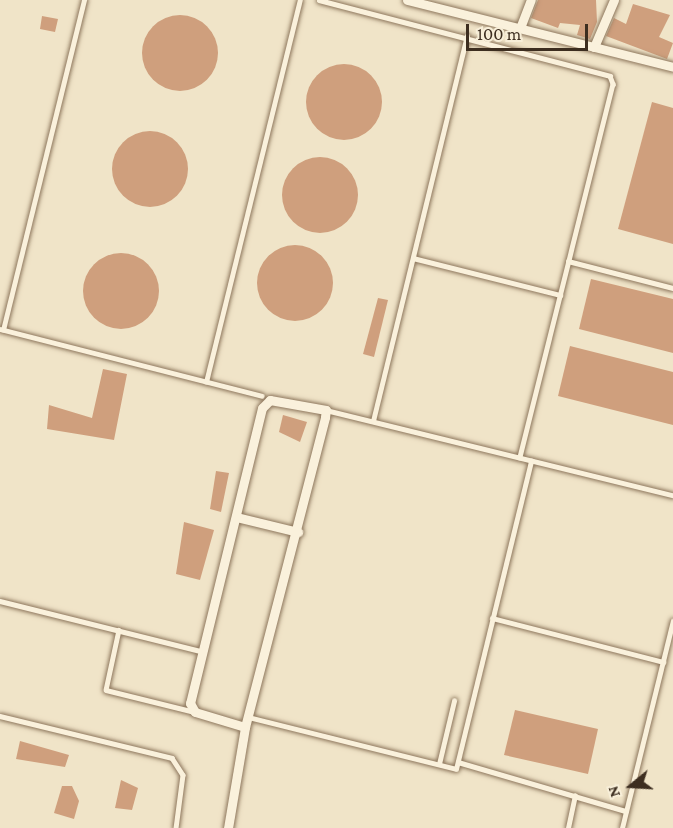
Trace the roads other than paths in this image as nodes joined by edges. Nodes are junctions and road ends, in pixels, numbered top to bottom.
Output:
1 (84, 0) edge
2 (300, 0) edge
3 (319, 0) edge
4 (407, 0) edge
5 (531, 0) edge
6 (614, 0) edge
7 (441, 4) edge
8 (520, 28) junction
9 (467, 36) junction
10 (594, 47) junction
11 (672, 64) edge
12 (413, 258) junction
13 (568, 261) junction
14 (673, 288) edge
15 (560, 295) junction
16 (2, 330) edge
17 (206, 382) junction
18 (262, 396) dead end
19 (326, 410) junction
20 (373, 421) junction
21 (520, 458) junction
22 (531, 460) junction
23 (673, 495) edge
24 (237, 517) junction
25 (298, 532) junction
26 (0, 601) edge
27 (492, 618) junction
28 (673, 621) edge
29 (119, 630) junction
30 (200, 651) junction
31 (663, 662) junction
32 (454, 701) dead end
33 (195, 712) junction
34 (0, 716) edge
35 (248, 717) junction
36 (245, 727) junction
37 (458, 762) junction
38 (439, 764) junction
39 (574, 796) junction
40 (626, 811) junction
41 (176, 828) edge
42 (228, 828) edge
43 (568, 828) edge
44 (622, 828) edge

1 - 16 lane
2 - 17 lane
3 - 9 lane
4 - 7 street
5 - 8 street
6 - 10 street
7 - 8 street
8 - 10 street
9 - 12 lane
9 - 13 lane
10 - 11 street
12 - 15 lane
12 - 20 lane
13 - 14 lane
13 - 15 lane
15 - 21 lane
16 - 17 lane
17 - 18 lane
19 - 20 lane
19 - 24 street
19 - 25 street
20 - 21 lane
21 - 22 lane
22 - 23 lane
22 - 27 lane
24 - 25 street
24 - 30 street
25 - 35 street
26 - 29 lane
27 - 31 lane
27 - 37 lane
28 - 31 lane
29 - 30 lane
29 - 33 lane
30 - 33 street
31 - 40 lane
32 - 38 lane
33 - 36 street
34 - 41 lane
35 - 36 street
35 - 38 lane
36 - 42 street
37 - 38 lane
37 - 39 lane
39 - 40 lane
39 - 43 lane
40 - 44 lane

